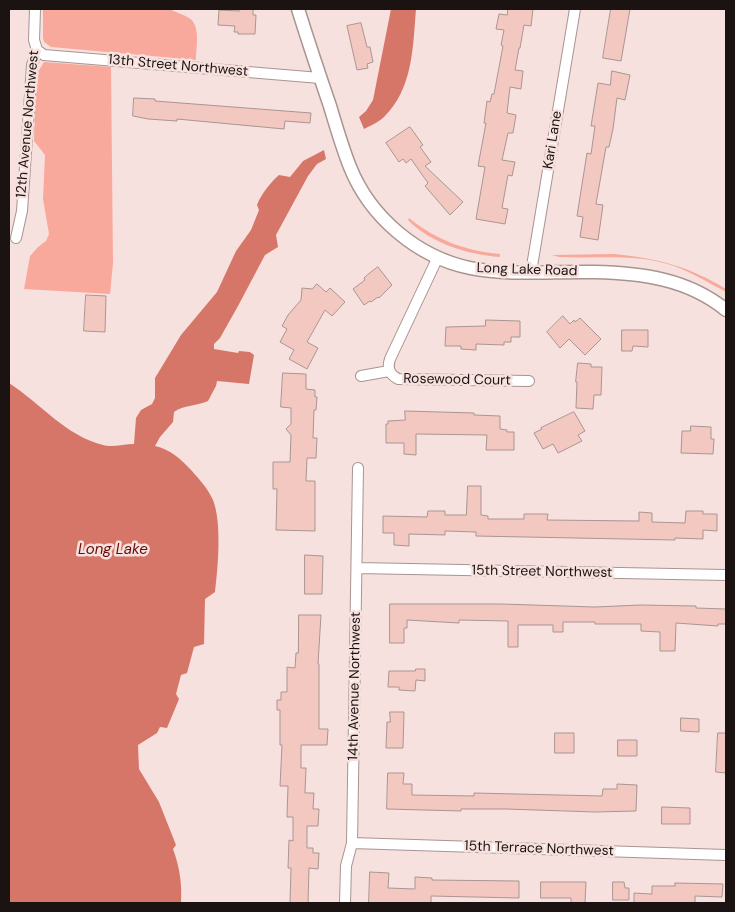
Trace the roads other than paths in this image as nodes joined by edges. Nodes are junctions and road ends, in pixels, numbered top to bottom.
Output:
1 (35, 9) edge
2 (298, 9) edge
3 (575, 9) edge
4 (37, 50) junction
5 (320, 78) junction
6 (16, 238) dead end
7 (437, 258) junction
8 (531, 272) junction
9 (726, 310) edge
10 (389, 371) junction
11 (361, 376) dead end
12 (529, 381) dead end
13 (358, 468) dead end
14 (357, 568) junction
15 (726, 575) edge
16 (352, 843) junction
17 (726, 855) edge
18 (345, 903) edge

1 - 4 street, 12th Avenue Northwest
2 - 5 street, Long Lake Road
3 - 8 street, Kari Lane
4 - 5 street, 13th Street Northwest
4 - 6 street, 12th Avenue Northwest
5 - 7 street, Long Lake Road
7 - 8 street, Long Lake Road
7 - 10 street, Rosewood Court
8 - 9 street, Long Lake Road
10 - 11 street, Rosewood Court
10 - 12 street, Rosewood Court
13 - 14 street, 14th Avenue Northwest
14 - 15 street, 15th Street Northwest
14 - 16 street, 14th Avenue Northwest
16 - 17 street, 15th Terrace Northwest
16 - 18 street, 14th Avenue Northwest

